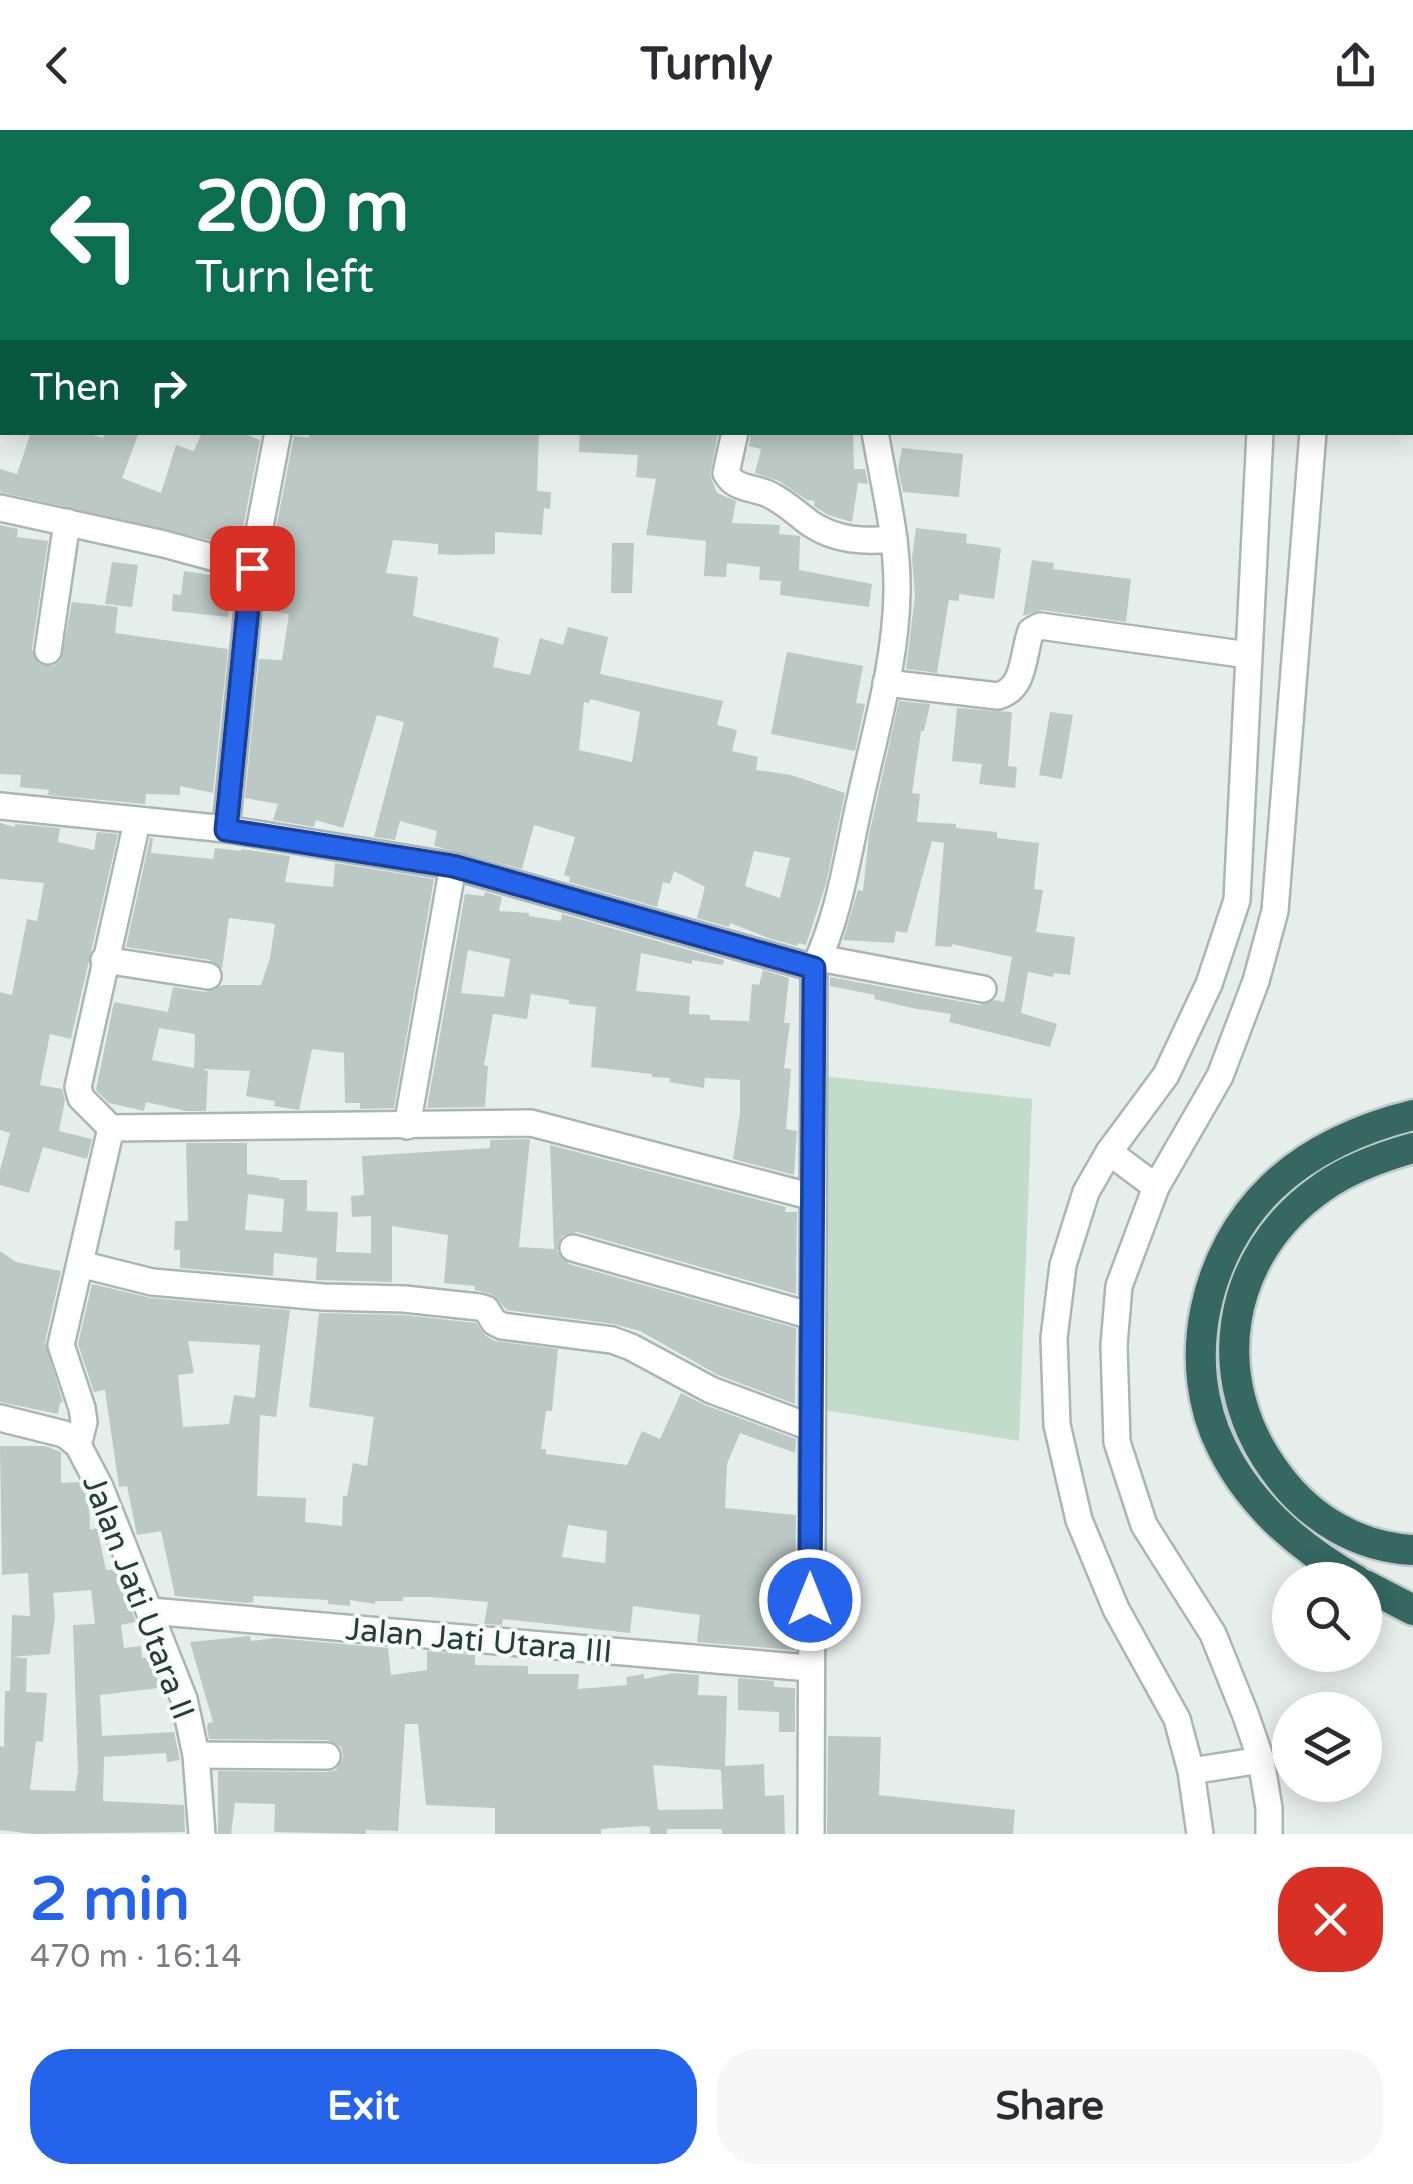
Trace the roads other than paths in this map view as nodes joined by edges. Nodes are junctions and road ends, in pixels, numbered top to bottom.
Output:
1 (277, 435) edge
2 (734, 435) edge
3 (875, 435) edge
4 (1260, 435) edge
5 (1313, 435) edge
6 (0, 508) edge
7 (67, 522) junction
8 (894, 538) junction
9 (252, 568) junction
10 (48, 651) dead end
11 (1248, 655) junction
12 (886, 683) junction
13 (0, 806) edge
14 (137, 822) junction
15 (226, 830) junction
16 (453, 866) junction
17 (104, 960) junction
18 (816, 962) junction
19 (208, 976) dead end
20 (983, 989) dead end
21 (1413, 1115) edge
22 (407, 1126) junction
23 (110, 1128) junction
24 (1413, 1148) edge
25 (1109, 1152) junction
26 (1156, 1187) junction
27 (813, 1197) junction
28 (573, 1248) dead end
29 (80, 1264) junction
30 (812, 1316) junction
31 (0, 1418) edge
32 (810, 1427) junction
33 (78, 1445) junction
34 (1413, 1550) edge
35 (1328, 1562) edge
36 (1382, 1594) edge
37 (1413, 1610) edge
38 (150, 1611) junction
39 (809, 1668) junction
40 (196, 1755) junction
41 (327, 1756) dead end
42 (1261, 1760) junction
43 (1192, 1770) junction
44 (202, 1834) edge
45 (811, 1834) edge
46 (1200, 1834) edge
47 (1269, 1834) edge

1 - 9 street
2 - 8 street
3 - 8 street
4 - 11 street
5 - 26 street
6 - 7 street
7 - 9 street
7 - 10 street
8 - 12 street
9 - 15 street
11 - 12 street
11 - 25 street
12 - 18 street
13 - 14 street
14 - 15 street
14 - 17 street
15 - 16 street
16 - 18 street
16 - 22 street
17 - 19 street
17 - 23 street
18 - 20 street
18 - 27 street
21 - 35 highway
22 - 23 street
22 - 27 street
23 - 29 street
24 - 34 highway
25 - 26 street
25 - 43 street
26 - 42 street
27 - 30 street
28 - 30 street
29 - 32 street
29 - 33 street
30 - 32 street
31 - 33 street, Jalan Jati Utara II
32 - 39 street
33 - 38 street, Jalan Jati Utara II
36 - 37 highway
38 - 39 street, Jalan Jati Utara III
38 - 40 street, Jalan Jati Utara II
39 - 45 street
40 - 41 street
40 - 44 street, Jalan Jati Utara II
42 - 43 street
42 - 47 street
43 - 46 street

